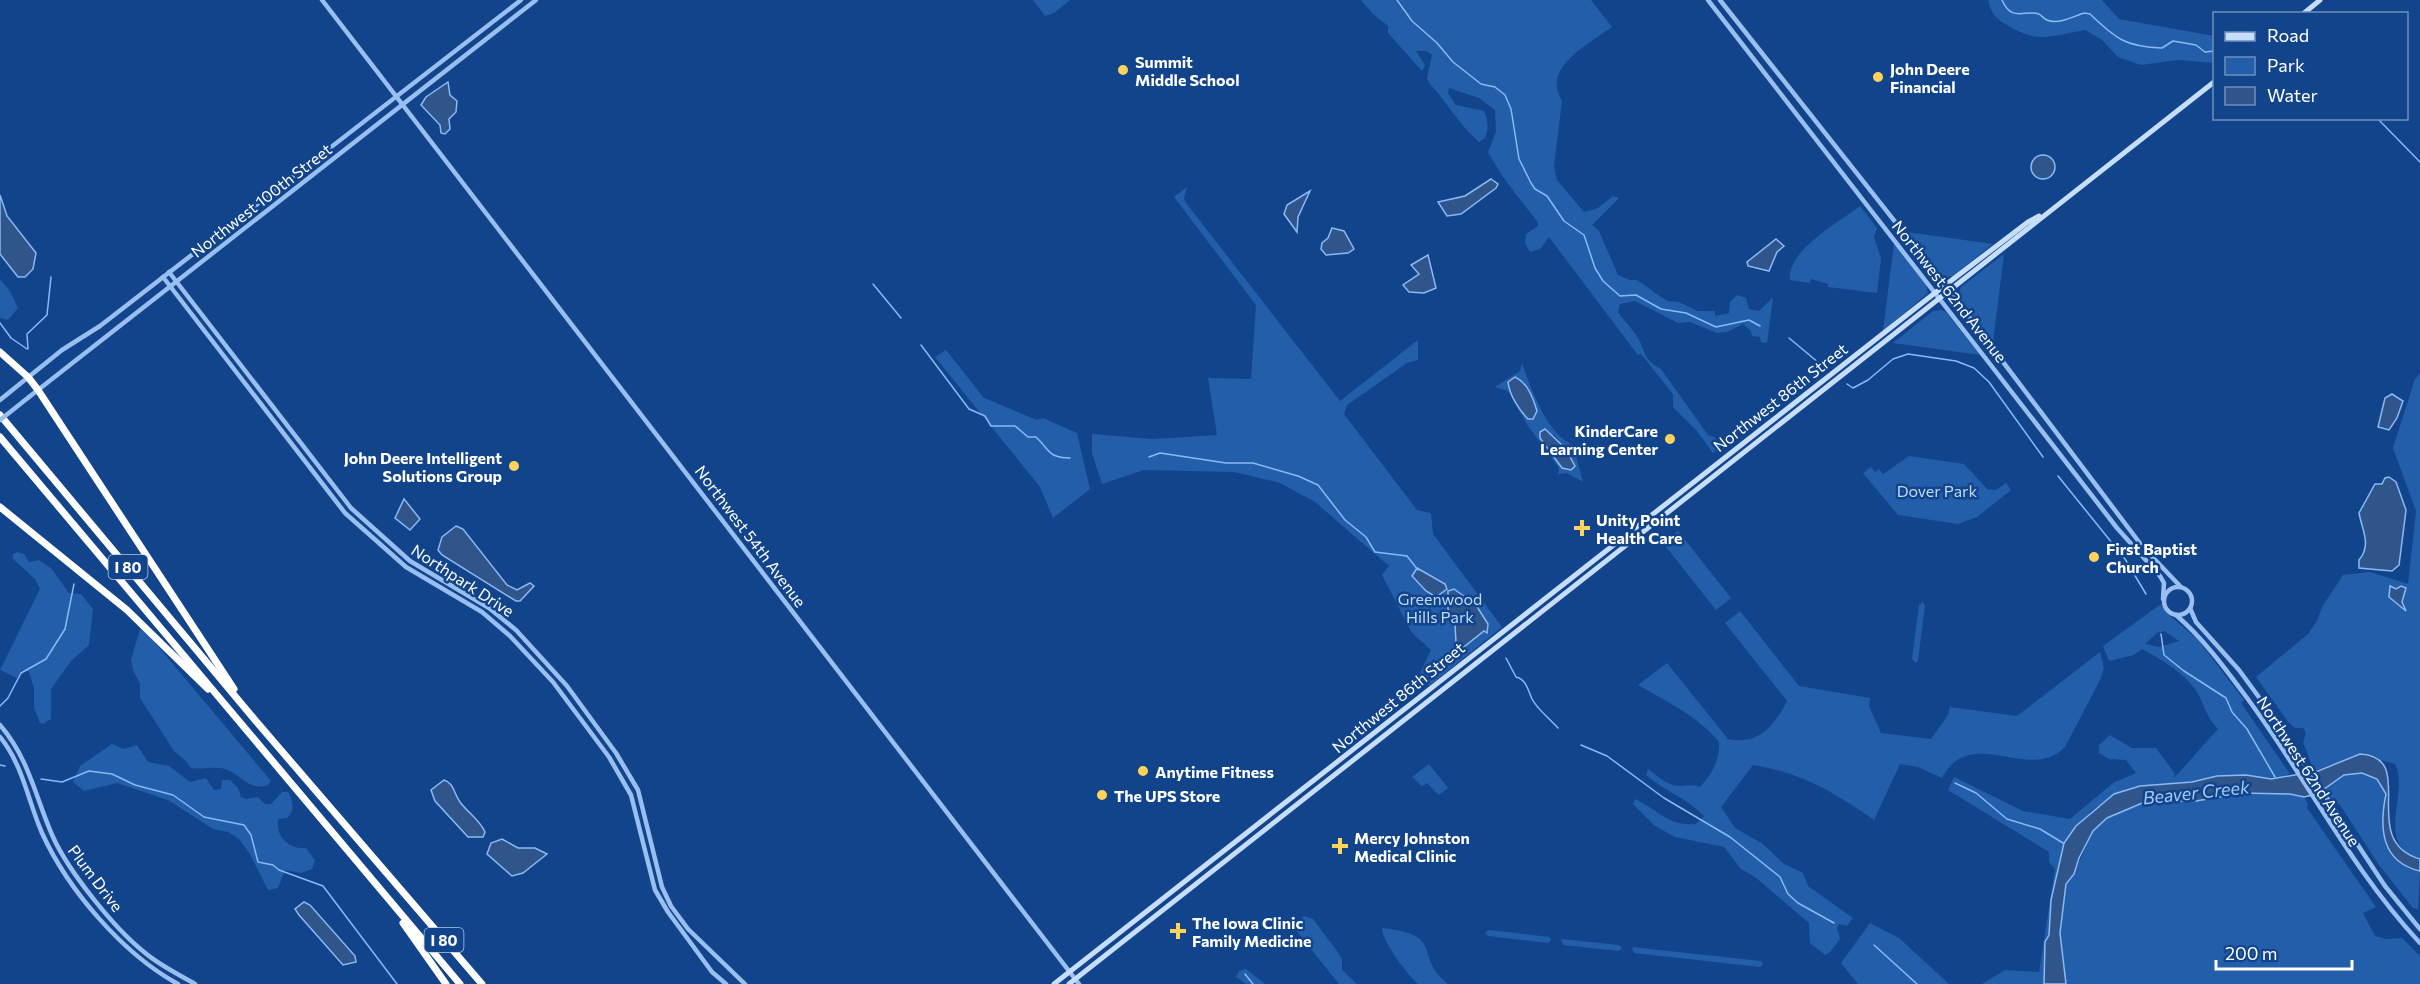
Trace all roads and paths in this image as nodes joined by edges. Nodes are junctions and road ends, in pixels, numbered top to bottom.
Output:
1 (322, 0) edge
2 (521, 0) edge
3 (536, 0) edge
4 (1708, 0) edge
5 (1720, 0) edge
6 (2320, 0) edge
7 (2305, 12) edge
8 (2213, 83) edge
9 (396, 96) junction
10 (402, 105) junction
11 (2045, 213) junction
12 (169, 272) junction
13 (163, 277) junction
14 (176, 281) junction
15 (1946, 285) junction
16 (170, 286) junction
17 (1951, 291) junction
18 (1935, 293) junction
19 (1940, 300) junction
20 (0, 352) edge
21 (28, 377) junction
22 (38, 390) junction
23 (0, 400) edge
24 (0, 417) edge
25 (0, 437) edge
26 (0, 507) edge
27 (2180, 586) junction
28 (2163, 599) junction
29 (2190, 608) junction
30 (2176, 615) junction
31 (255, 720) junction
32 (0, 725) edge
33 (246, 727) junction
34 (0, 737) edge
35 (376, 884) junction
36 (406, 895) junction
37 (2420, 928) edge
38 (2420, 943) edge
39 (1071, 971) junction
40 (1077, 981) edge
41 (178, 984) edge
42 (195, 984) edge
43 (446, 984) edge
44 (460, 984) edge
45 (482, 984) edge
46 (488, 984) edge
47 (726, 984) edge
48 (745, 984) edge
49 (1054, 984) edge
50 (1069, 984) edge

1 - 9 street, Northwest 54th Avenue
2 - 9 street, Northwest 100th Street
3 - 10 street, Northwest 100th Street
4 - 18 street, Northwest 62nd Avenue
5 - 15 street, Northwest 62nd Avenue
6 - 7 main road
8 - 11 main road, Northwest 86th Street
9 - 10 street, Northwest 54th Avenue
9 - 12 street, Northwest 100th Street
10 - 14 street, Northwest 100th Street
10 - 39 street, Northwest 54th Avenue
11 - 15 main road, Northwest 86th Street
11 - 17 main road, Northwest 86th Street
12 - 13 street, Northwest 100th Street
12 - 14 street, Northpark Drive
13 - 16 street, Northpark Drive
13 - 21 street, Northwest 100th Street
14 - 16 street, Northwest 100th Street
14 - 48 street, Northpark Drive
15 - 17 street, Northwest 62nd Avenue
15 - 18 main road, Northwest 86th Street
16 - 22 street, Northwest 100th Street
16 - 47 street, Northpark Drive
17 - 19 main road, Northwest 86th Street
17 - 27 street, Northwest 62nd Avenue
18 - 19 street, Northwest 62nd Avenue
18 - 39 main road, Northwest 86th Street
19 - 28 street, Northwest 62nd Avenue
19 - 40 main road, Northwest 86th Street
20 - 21 highway
21 - 22 highway
21 - 23 street, Northwest 100th Street
22 - 24 street, Northwest 100th Street, bridge
22 - 31 highway
24 - 31 highway, I 80
25 - 33 highway, I 80
26 - 33 highway
27 - 28 street
27 - 29 street
28 - 30 street
29 - 30 street
29 - 37 street, Northwest 62nd Avenue
30 - 38 street, Northwest 62nd Avenue
31 - 36 highway, I 80
32 - 42 street, Plum Drive
33 - 35 highway, I 80
34 - 41 street, Plum Drive
35 - 43 highway
35 - 44 highway, I 80
36 - 45 highway, I 80
36 - 46 highway
39 - 40 street, Northwest 54th Avenue
39 - 49 main road, Northwest 86th Street
40 - 50 main road, Northwest 86th Street

